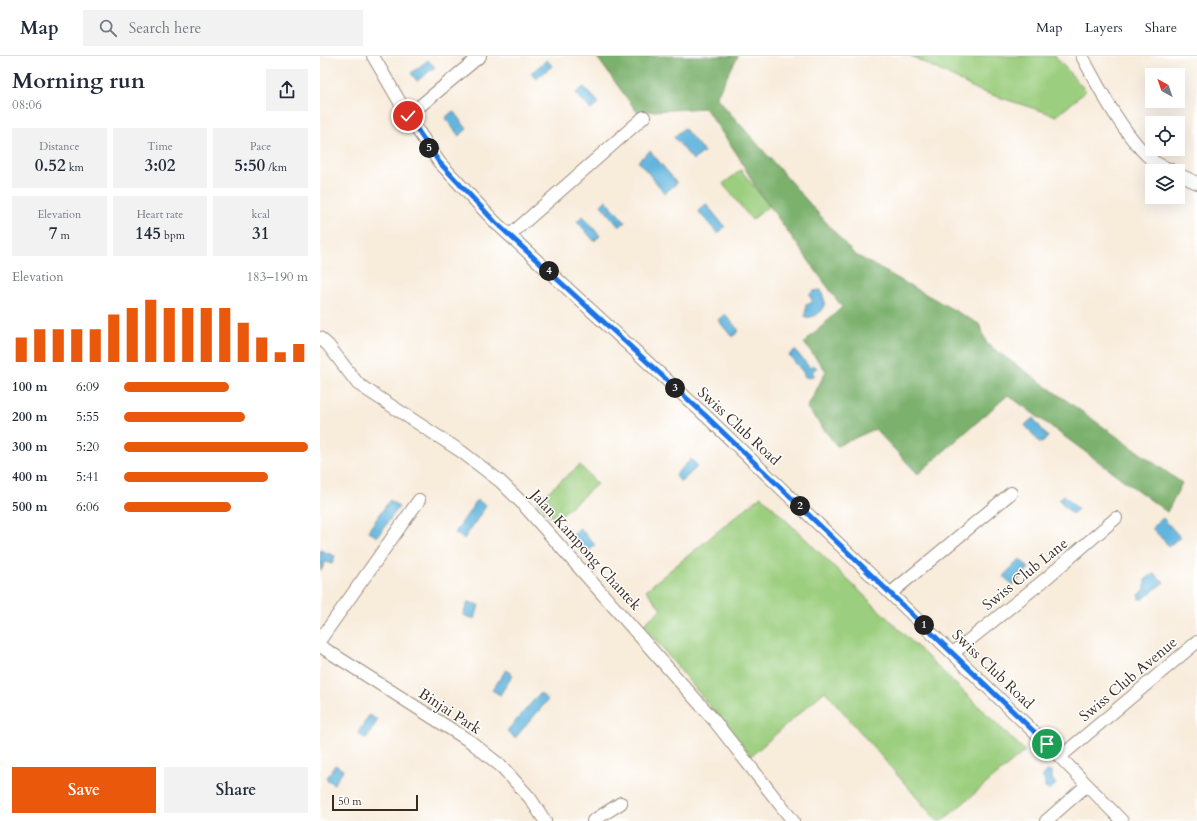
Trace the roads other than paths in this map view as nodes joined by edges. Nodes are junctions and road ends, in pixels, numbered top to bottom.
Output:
1 (373, 56) edge
2 (480, 56) edge
3 (1082, 56) edge
4 (408, 116) junction
5 (644, 117) dead end
6 (1158, 164) edge
7 (1185, 177) edge
8 (1197, 183) edge
9 (510, 235) junction
10 (320, 338) edge
11 (1011, 493) dead end
12 (419, 500) dead end
13 (1116, 518) dead end
14 (891, 593) junction
15 (320, 640) edge
16 (1197, 642) edge
17 (320, 646) edge
18 (953, 652) junction
19 (1060, 756) junction
20 (1087, 785) junction
21 (621, 803) dead end
22 (546, 821) edge
23 (593, 821) edge
24 (793, 821) edge
25 (1046, 821) edge
26 (1122, 821) edge

1 - 4 street, Swiss Club Road
2 - 4 street
3 - 6 street
4 - 9 street, Swiss Club Road
5 - 9 street
7 - 8 street
9 - 14 street, Swiss Club Road
10 - 24 street, Jalan Kampong Chantek
11 - 14 street
12 - 15 street
13 - 18 street, Swiss Club Lane
14 - 18 street, Swiss Club Road
16 - 19 street, Swiss Club Avenue
17 - 22 street, Binjai Park
18 - 19 street, Swiss Club Road
19 - 20 street, Swiss Club Road
20 - 25 street
20 - 26 street, Swiss Club Road
21 - 23 street

